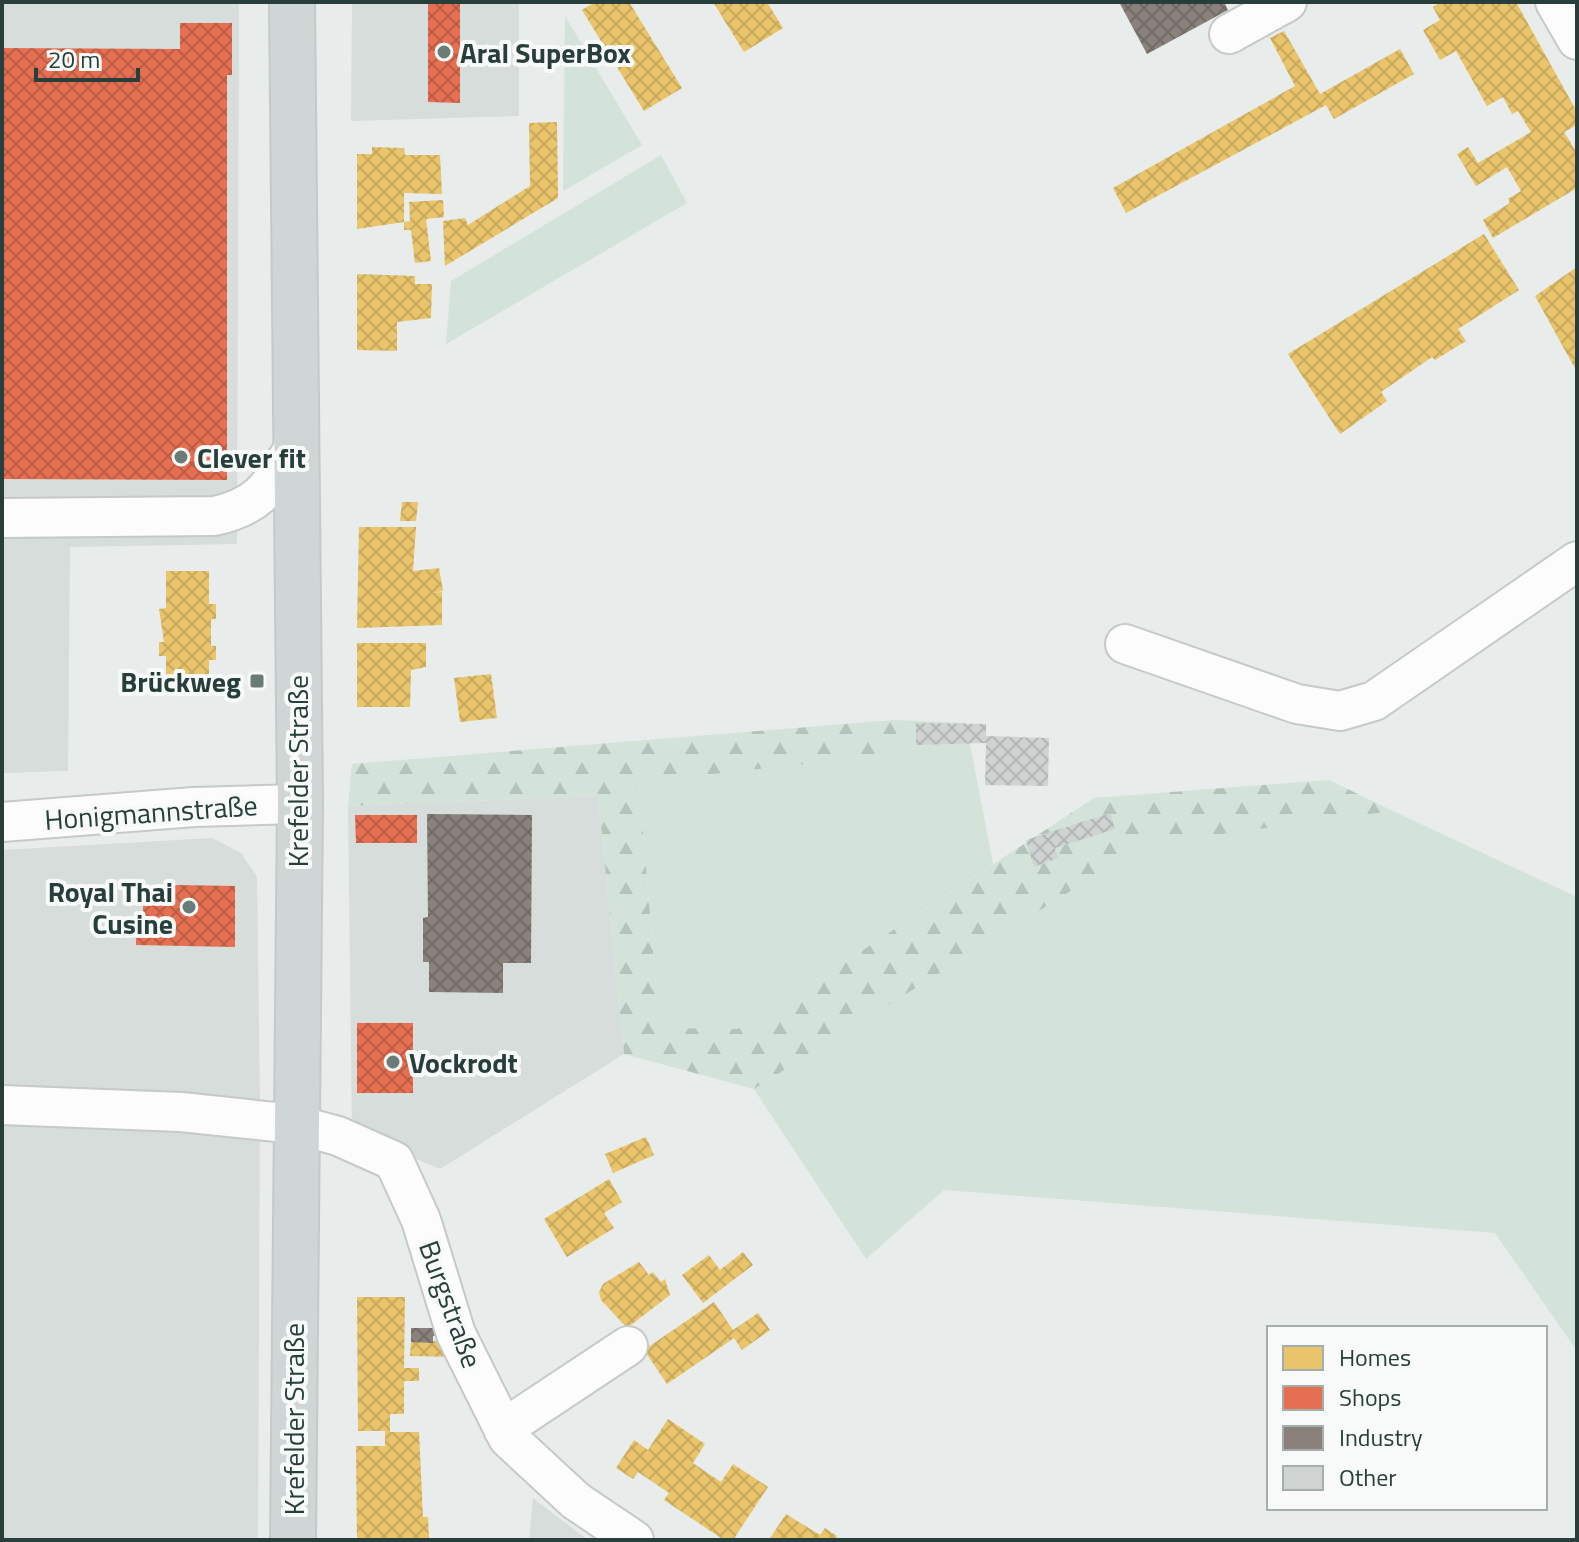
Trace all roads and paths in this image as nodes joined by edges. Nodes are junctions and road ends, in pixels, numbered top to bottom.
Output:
1 (292, 2) edge
2 (1287, 2) edge
3 (1555, 2) edge
4 (1229, 34) dead end
5 (1577, 40) edge
6 (294, 448) junction
7 (2, 518) edge
8 (1577, 561) edge
9 (1125, 644) dead end
10 (300, 804) junction
11 (2, 822) edge
12 (2, 1111) edge
13 (294, 1124) junction
14 (628, 1346) dead end
15 (503, 1429) junction
16 (293, 1540) edge
17 (634, 1540) edge

1 - 6 main road, Krefelder Straße
2 - 4 street
3 - 5 street
6 - 7 street
6 - 10 main road, Krefelder Straße
8 - 9 street
10 - 11 street, Honigmannstraße
10 - 13 main road, Krefelder Straße
12 - 13 street, Burgstraße
13 - 15 street, Burgstraße
13 - 16 main road, Krefelder Straße
14 - 15 street
15 - 17 street, Burgstraße

